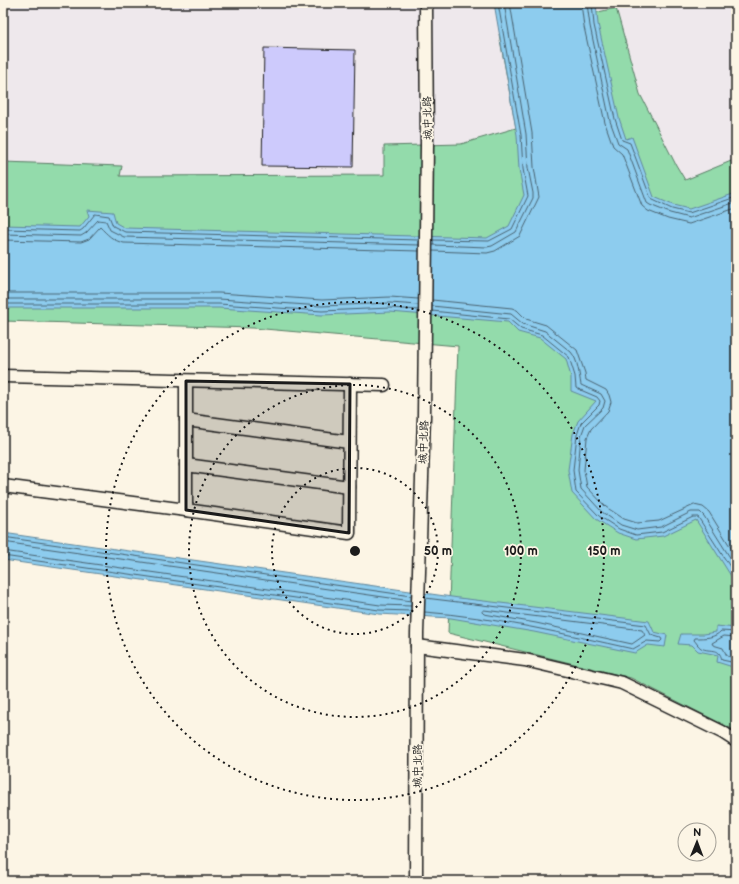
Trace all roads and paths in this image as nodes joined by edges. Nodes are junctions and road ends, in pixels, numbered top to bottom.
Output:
1 (426, 3) edge
2 (3, 376) edge
3 (186, 381) junction
4 (350, 384) junction
5 (384, 385) dead end
6 (186, 420) junction
7 (349, 442) junction
8 (186, 465) junction
9 (3, 486) edge
10 (349, 487) junction
11 (186, 510) junction
12 (417, 640) junction
13 (736, 741) edge
14 (416, 881) edge

1 - 12 street, 城中北路
2 - 3 street
3 - 4 street
3 - 6 street
4 - 5 street
4 - 7 street
6 - 7 street
6 - 8 street
7 - 10 street
8 - 10 street
8 - 11 street
9 - 11 street
10 - 11 street
12 - 13 street
12 - 14 street, 城中北路

